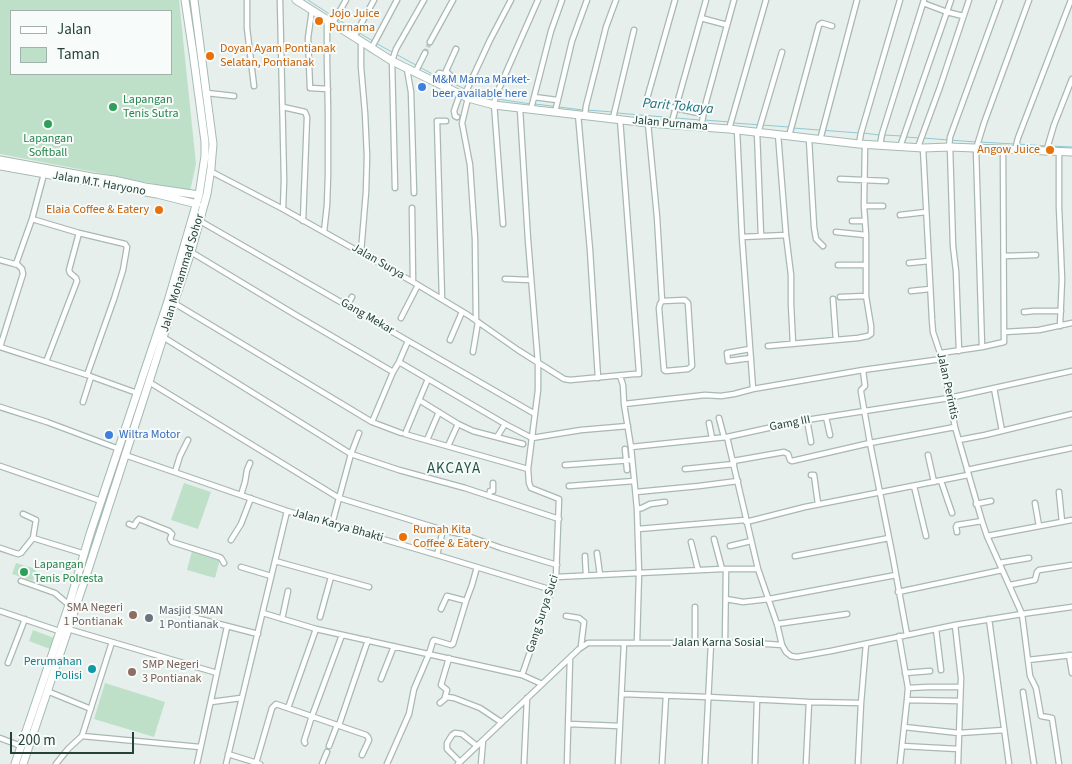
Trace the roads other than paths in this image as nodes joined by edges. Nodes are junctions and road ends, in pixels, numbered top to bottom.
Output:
1 (185, 0) edge
2 (194, 0) edge
3 (246, 0) edge
4 (280, 0) edge
5 (296, 0) edge
6 (346, 0) edge
7 (374, 0) edge
8 (397, 0) edge
9 (424, 0) edge
10 (453, 0) edge
11 (511, 0) edge
12 (538, 0) edge
13 (562, 0) edge
14 (587, 0) edge
15 (616, 0) edge
16 (675, 0) edge
17 (706, 0) edge
18 (734, 0) edge
19 (766, 0) edge
20 (857, 0) edge
21 (900, 0) edge
22 (951, 0) edge
23 (969, 0) edge
24 (1000, 0) edge
25 (1029, 0) edge
26 (1071, 0) edge
27 (924, 1) edge
28 (308, 6) junction
29 (947, 12) junction
30 (963, 16) junction
31 (701, 18) junction
32 (332, 21) junction
33 (727, 25) junction
34 (832, 26) dead end
35 (634, 30) dead end
36 (355, 36) junction
37 (361, 42) junction
38 (430, 42) tunnel mouth
39 (372, 48) junction
40 (456, 49) dead end
41 (197, 52) junction
42 (782, 52) dead end
43 (425, 53) tunnel mouth
44 (392, 60) junction
45 (408, 69) junction
46 (738, 70) dead end
47 (416, 72) junction
48 (447, 72) junction
49 (745, 72) junction
50 (1072, 80) edge
51 (434, 81) junction
52 (254, 86) dead end
53 (447, 88) junction
54 (328, 89) junction
55 (207, 93) junction
56 (234, 96) dead end
57 (464, 96) junction
58 (533, 103) junction
59 (494, 104) junction
60 (556, 105) junction
61 (283, 107) junction
62 (520, 109) junction
63 (674, 111) junction
64 (584, 112) junction
65 (703, 115) junction
66 (457, 117) dead end
67 (615, 117) junction
68 (446, 121) dead end
69 (648, 123) junction
70 (671, 123) junction
71 (701, 126) junction
72 (729, 128) junction
73 (737, 130) junction
74 (758, 132) junction
75 (778, 134) junction
76 (789, 134) junction
77 (809, 138) junction
78 (821, 138) junction
79 (205, 142) junction
80 (861, 143) junction
81 (880, 143) junction
82 (213, 144) junction
83 (900, 144) junction
84 (920, 146) junction
85 (949, 146) junction
86 (977, 147) junction
87 (1015, 148) junction
88 (1003, 150) junction
89 (1046, 151) junction
90 (1059, 152) junction
91 (1072, 152) edge
92 (0, 160) edge
93 (9, 164) junction
94 (0, 166) edge
95 (210, 171) junction
96 (44, 174) junction
97 (840, 179) dead end
98 (91, 180) junction
99 (865, 181) junction
100 (886, 181) dead end
101 (395, 188) dead end
102 (158, 192) junction
103 (414, 193) dead end
104 (199, 195) junction
105 (197, 204) junction
106 (864, 206) junction
107 (883, 206) dead end
108 (412, 208) dead end
109 (283, 209) junction
110 (926, 212) junction
111 (900, 214) dead end
112 (32, 219) junction
113 (200, 221) junction
114 (304, 221) junction
115 (852, 221) dead end
116 (865, 222) junction
117 (503, 224) dead end
118 (324, 232) junction
119 (836, 232) dead end
120 (79, 233) junction
121 (866, 235) junction
122 (761, 236) junction
123 (786, 236) junction
124 (742, 237) junction
125 (823, 246) dead end
126 (192, 252) junction
127 (361, 252) junction
128 (1036, 255) dead end
129 (1004, 256) junction
130 (0, 260) edge
131 (929, 261) junction
132 (909, 263) dead end
133 (16, 264) junction
134 (838, 265) dead end
135 (866, 265) junction
136 (180, 275) junction
137 (505, 279) dead end
138 (531, 280) junction
139 (416, 283) junction
140 (930, 289) junction
141 (911, 291) dead end
142 (866, 296) junction
143 (352, 297) dead end
144 (840, 298) dead end
145 (442, 299) junction
146 (833, 299) dead end
147 (662, 301) junction
148 (174, 303) junction
149 (347, 306) junction
150 (1061, 311) junction
151 (462, 312) junction
152 (1024, 312) dead end
153 (401, 318) dead end
154 (477, 321) junction
155 (1072, 323) edge
156 (1060, 326) junction
157 (1004, 332) junction
158 (163, 338) junction
159 (450, 340) dead end
160 (836, 340) junction
161 (408, 341) junction
162 (793, 344) junction
163 (768, 346) dead end
164 (0, 347) edge
165 (982, 347) junction
166 (750, 349) junction
167 (959, 351) junction
168 (473, 352) dead end
169 (941, 356) junction
170 (751, 358) junction
171 (46, 362) junction
172 (399, 362) junction
173 (538, 363) junction
174 (863, 370) junction
175 (1072, 371) edge
176 (393, 372) junction
177 (89, 376) junction
178 (620, 376) junction
179 (598, 378) junction
180 (428, 380) junction
181 (150, 382) junction
182 (994, 388) junction
183 (753, 389) junction
184 (137, 393) junction
185 (949, 398) junction
186 (419, 400) junction
187 (84, 402) dead end
188 (624, 404) junction
189 (0, 407) edge
190 (865, 411) junction
191 (439, 412) junction
192 (534, 414) junction
193 (1072, 414) edge
194 (826, 417) junction
195 (719, 418) dead end
196 (129, 419) junction
197 (807, 420) junction
198 (137, 421) junction
199 (372, 422) junction
200 (709, 423) dead end
201 (458, 424) junction
202 (505, 424) junction
203 (628, 426) junction
204 (956, 427) junction
205 (1002, 431) junction
206 (359, 433) dead end
207 (403, 433) junction
208 (830, 435) dead end
209 (497, 437) junction
210 (726, 437) junction
211 (532, 438) junction
212 (712, 438) junction
213 (188, 440) dead end
214 (426, 440) junction
215 (959, 440) junction
216 (811, 442) dead end
217 (870, 443) junction
218 (523, 444) dead end
219 (448, 446) junction
220 (631, 447) junction
221 (1072, 448) edge
222 (119, 449) junction
223 (625, 450) dead end
224 (351, 454) junction
225 (126, 455) junction
226 (928, 455) dead end
227 (629, 460) junction
228 (734, 462) junction
229 (250, 463) dead end
230 (565, 465) dead end
231 (0, 466) edge
232 (528, 469) junction
233 (685, 469) dead end
234 (627, 470) dead end
235 (175, 472) junction
236 (967, 473) junction
237 (811, 476) dead end
238 (634, 481) junction
239 (738, 481) junction
240 (942, 481) junction
241 (934, 482) junction
242 (493, 483) dead end
243 (569, 486) dead end
244 (914, 486) junction
245 (636, 492) junction
246 (880, 492) junction
247 (1058, 492) dead end
248 (241, 495) junction
249 (489, 496) junction
250 (251, 498) junction
251 (339, 498) junction
252 (101, 501) junction
253 (991, 501) dead end
254 (665, 502) dead end
255 (1035, 503) dead end
256 (818, 504) junction
257 (976, 504) junction
258 (637, 509) junction
259 (288, 511) junction
260 (952, 513) dead end
261 (23, 514) dead end
262 (559, 519) junction
263 (1072, 520) edge
264 (746, 521) junction
265 (982, 521) junction
266 (1062, 522) junction
267 (129, 524) dead end
268 (332, 524) junction
269 (1039, 526) junction
270 (638, 529) junction
271 (443, 530) junction
272 (957, 532) dead end
273 (90, 534) junction
274 (926, 536) dead end
275 (987, 536) junction
276 (98, 537) junction
277 (33, 538) junction
278 (889, 538) junction
279 (231, 540) dead end
280 (714, 540) dead end
281 (751, 541) junction
282 (692, 542) dead end
283 (730, 546) dead end
284 (0, 548) edge
285 (597, 553) dead end
286 (85, 554) junction
287 (437, 554) junction
288 (585, 556) dead end
289 (795, 556) dead end
290 (1029, 558) dead end
291 (275, 560) junction
292 (224, 563) dead end
293 (999, 563) junction
294 (557, 564) junction
295 (1072, 565) edge
296 (241, 567) dead end
297 (477, 567) junction
298 (724, 569) junction
299 (758, 569) junction
300 (698, 570) junction
301 (1002, 570) junction
302 (639, 573) junction
303 (600, 574) junction
304 (586, 575) junction
305 (896, 575) junction
306 (271, 576) junction
307 (331, 577) junction
308 (556, 577) junction
309 (21, 581) dead end
310 (1010, 585) junction
311 (369, 586) dead end
312 (552, 590) junction
313 (288, 591) dead end
314 (898, 592) junction
315 (726, 599) junction
316 (769, 600) junction
317 (466, 601) junction
318 (69, 604) junction
319 (694, 607) dead end
320 (1072, 607) edge
321 (441, 609) dead end
322 (0, 611) edge
323 (263, 613) junction
324 (846, 614) dead end
325 (1022, 614) junction
326 (566, 616) dead end
327 (192, 617) dead end
328 (320, 617) dead end
329 (25, 619) junction
330 (989, 619) junction
331 (282, 620) junction
332 (777, 624) junction
333 (955, 625) junction
334 (227, 627) junction
335 (68, 629) junction
336 (316, 629) junction
337 (936, 629) junction
338 (59, 631) junction
339 (258, 634) junction
340 (342, 635) junction
341 (906, 635) junction
342 (899, 636) junction
343 (368, 640) junction
344 (112, 642) junction
345 (624, 642) junction
346 (637, 642) junction
347 (694, 643) junction
348 (711, 643) junction
349 (726, 643) junction
350 (866, 644) junction
351 (782, 645) junction
352 (394, 646) junction
353 (582, 646) junction
354 (429, 654) junction
355 (1071, 655) edge
356 (570, 657) junction
357 (449, 658) junction
358 (1028, 660) junction
359 (8, 663) dead end
360 (941, 670) dead end
361 (930, 671) dead end
362 (217, 673) junction
363 (905, 673) junction
364 (1072, 673) edge
365 (522, 675) junction
366 (381, 679) dead end
367 (542, 684) junction
368 (960, 687) junction
369 (908, 688) junction
370 (47, 691) junction
371 (1023, 692) dead end
372 (622, 694) junction
373 (666, 696) junction
374 (527, 697) junction
375 (708, 697) junction
376 (241, 698) junction
377 (445, 698) junction
378 (757, 700) junction
379 (907, 700) junction
380 (960, 701) junction
381 (211, 702) junction
382 (809, 702) junction
383 (440, 703) dead end
384 (861, 703) junction
385 (288, 708) junction
386 (91, 709) junction
387 (312, 716) junction
388 (34, 718) junction
389 (501, 722) junction
390 (569, 724) junction
391 (338, 725) junction
392 (620, 726) junction
393 (904, 727) junction
394 (1004, 730) junction
395 (959, 733) junction
396 (82, 736) junction
397 (0, 738) edge
398 (483, 741) junction
399 (306, 743) dead end
400 (21, 746) junction
401 (477, 746) junction
402 (902, 746) junction
403 (200, 747) junction
404 (958, 749) junction
405 (228, 754) junction
406 (362, 755) dead end
407 (258, 763) edge
408 (459, 763) edge
409 (15, 764) edge
410 (23, 764) edge
411 (56, 764) edge
412 (197, 764) edge
413 (226, 764) edge
414 (322, 764) edge
415 (387, 764) edge
416 (481, 764) edge
417 (524, 764) edge
418 (567, 764) edge
419 (618, 764) edge
420 (662, 764) edge
421 (705, 764) edge
422 (755, 764) edge
423 (806, 764) edge
424 (858, 764) edge
425 (900, 764) edge
426 (958, 764) edge
427 (1009, 764) edge
428 (1034, 764) edge
429 (1059, 764) edge

1 - 41 street, Jalan Mohammad Sohor
2 - 41 street, Jalan Mohammad Sohor
3 - 52 street
4 - 61 street
5 - 28 street, Jalan Purnama
6 - 32 street
7 - 36 street
8 - 39 street
9 - 44 street
10 - 38 street
11 - 57 street
12 - 59 street
13 - 58 street
14 - 60 street
15 - 64 street
16 - 63 street
17 - 31 street
18 - 33 street
19 - 49 street
20 - 78 street
21 - 80 street
22 - 29 street
23 - 30 street
24 - 85 street, Jalan Perintis
25 - 86 street
26 - 87 street
27 - 29 street
27 - 81 street
28 - 32 street, Jalan Purnama
28 - 54 street
29 - 30 street
29 - 83 street
30 - 84 street
31 - 33 street
31 - 63 street
32 - 36 street, Jalan Purnama
32 - 54 street
33 - 65 street
34 - 76 street
35 - 67 street
36 - 37 street, Jalan Purnama
37 - 39 street, Jalan Purnama
37 - 127 street
39 - 44 street, Jalan Purnama
40 - 48 street
41 - 55 street, Jalan Mohammad Sohor
41 - 79 street, Jalan Mohammad Sohor
42 - 74 street
43 - 47 street
44 - 45 street, Jalan Purnama
44 - 101 street
45 - 47 street, Jalan Purnama
45 - 103 street
46 - 49 street
47 - 51 street, Jalan Purnama
48 - 51 street
48 - 53 street
49 - 72 street
50 - 89 street
51 - 53 street, Jalan Purnama
53 - 57 street, Jalan Purnama
54 - 118 street
55 - 56 street
55 - 82 street, Jalan Mohammad Sohor
57 - 59 street, Jalan Purnama
57 - 66 street
57 - 154 street
58 - 60 street, Jalan Purnama
58 - 60 street
58 - 62 street, Jalan Purnama
59 - 62 street, Jalan Purnama
59 - 117 street
60 - 64 street, Jalan Purnama
61 - 109 street
61 - 114 street
62 - 138 street, Gang Surya Suci
63 - 65 street
63 - 70 street
64 - 67 street, Jalan Purnama
64 - 179 street
65 - 71 street
67 - 69 street, Jalan Purnama
67 - 178 street, Jalan Surya
68 - 145 street
69 - 70 street, Jalan Purnama
69 - 147 street
70 - 71 street, Jalan Purnama
71 - 72 street, Jalan Purnama
72 - 73 street, Jalan Purnama
73 - 74 street, Jalan Purnama
73 - 124 street
74 - 75 street, Jalan Purnama
74 - 122 street
75 - 76 street, Jalan Purnama
75 - 123 street
76 - 77 street, Jalan Purnama
77 - 78 street, Jalan Purnama
77 - 125 street
78 - 80 street, Jalan Purnama
79 - 82 street
79 - 104 street, Jalan Mohammad Sohor
80 - 81 street, Jalan Purnama
80 - 99 street
81 - 83 street, Jalan Purnama
82 - 95 street, Jalan Mohammad Sohor
83 - 84 street, Jalan Purnama
84 - 85 street, Jalan Purnama
84 - 110 street, Jalan Perintis
85 - 86 street, Jalan Purnama
85 - 167 street, Jalan Perintis
86 - 88 street, Jalan Purnama
86 - 165 street
87 - 88 street, Jalan Purnama
87 - 89 street, Jalan Purnama
88 - 129 street
89 - 90 street, Jalan Purnama
90 - 91 street, Jalan Purnama
90 - 150 street
92 - 93 street
93 - 94 street, Jalan M.T. Haryono
93 - 96 street, Jalan M.T. Haryono
93 - 98 street
95 - 109 street, Jalan Surya
95 - 113 street, Jalan Mohammad Sohor
96 - 98 street, Jalan M.T. Haryono
96 - 112 street
97 - 99 street
98 - 102 street, Jalan M.T. Haryono
99 - 100 street
99 - 106 street
102 - 104 street
102 - 105 street, Jalan M.T. Haryono
104 - 105 street, Jalan Mohammad Sohor
105 - 136 street, Jalan Mohammad Sohor
106 - 107 street
106 - 116 street
108 - 139 street
109 - 114 street, Jalan Surya
110 - 111 street
110 - 131 street, Jalan Perintis
112 - 120 street
112 - 133 street
113 - 126 street, Jalan Mohammad Sohor
113 - 149 street, Gang Mekar
114 - 118 street, Jalan Surya
115 - 116 street
116 - 121 street
118 - 127 street, Jalan Surya
119 - 121 street
120 - 171 street
120 - 177 street
121 - 135 street
122 - 123 street
122 - 124 street
123 - 162 street
124 - 166 street
126 - 136 street, Jalan Mohammad Sohor
126 - 176 street
127 - 139 street, Jalan Surya
128 - 129 street
129 - 157 street
130 - 133 street
131 - 132 street
131 - 140 street, Jalan Perintis
133 - 164 street
134 - 135 street
135 - 142 street
136 - 148 street, Jalan Mohammad Sohor
136 - 184 street, Jalan Mohammad Sohor
137 - 138 street
138 - 173 street, Gang Surya Suci
139 - 145 street, Jalan Surya
139 - 153 street
140 - 141 street
140 - 169 street, Jalan Perintis
142 - 144 street
142 - 160 street
143 - 149 street
145 - 151 street, Jalan Surya
146 - 160 street
147 - 147 street
148 - 158 street, Jalan Mohammad Sohor
148 - 199 street
149 - 161 street, Gang Mekar
150 - 152 street
150 - 156 street
151 - 154 street, Jalan Surya
151 - 159 street
154 - 168 street
154 - 173 street, Jalan Surya
155 - 156 street
156 - 157 street
157 - 165 street
158 - 181 street, Jalan Mohammad Sohor
158 - 224 street
160 - 162 street
161 - 172 street
161 - 192 street, Gang Mekar
162 - 163 street
164 - 171 street
165 - 167 street
166 - 170 street
166 - 170 street
167 - 169 street
169 - 174 street
169 - 185 street, Jalan Perintis
170 - 183 street
171 - 177 street
172 - 176 street
172 - 180 street
173 - 179 street, Jalan Surya
173 - 192 street, Gang Surya Suci
174 - 183 street
174 - 190 street
175 - 182 street, Gamg III
176 - 199 street
177 - 184 street
177 - 187 street
178 - 179 street, Jalan Surya
178 - 188 street
180 - 186 street
180 - 202 street
181 - 198 street, Jalan Mohammad Sohor
181 - 251 street
182 - 185 street, Gamg III
182 - 205 street
183 - 188 street
184 - 196 street, Jalan Mohammad Sohor
185 - 190 street, Gamg III
185 - 204 street, Jalan Perintis
186 - 191 street
186 - 207 street
188 - 203 street
189 - 222 street
190 - 194 street, Gamg III
190 - 217 street
191 - 201 street
191 - 214 street
192 - 211 street, Gang Surya Suci
193 - 205 street
194 - 197 street, Gamg III
194 - 208 street
195 - 210 street
196 - 198 street
196 - 222 street, Jalan Mohammad Sohor
197 - 210 street, Gamg III
197 - 216 street
198 - 225 street, Jalan Mohammad Sohor
199 - 207 street
200 - 212 street
201 - 209 street
201 - 219 street
202 - 209 street
202 - 211 street
203 - 211 street
203 - 220 street
204 - 215 street, Jalan Perintis
204 - 217 street
205 - 215 street
206 - 224 street
207 - 214 street
209 - 218 street
210 - 212 street, Gamg III
210 - 228 street
211 - 232 street, Gang Surya Suci
212 - 220 street, Gamg III
213 - 235 street
214 - 219 street
215 - 236 street, Jalan Perintis
217 - 228 street
217 - 246 street
219 - 232 street
220 - 227 street
221 - 236 street
222 - 252 street, Jalan Mohammad Sohor
223 - 227 street
224 - 249 street
224 - 251 street
225 - 235 street, Jalan Karya Bhakti
225 - 276 street, Jalan Mohammad Sohor
226 - 241 street
227 - 230 street
227 - 234 street
227 - 238 street
228 - 233 street
228 - 239 street
229 - 248 street
231 - 252 street
232 - 262 street, Gang Surya Suci
235 - 248 street, Jalan Karya Bhakti
236 - 240 street
236 - 257 street, Jalan Perintis
237 - 256 street
238 - 243 street
238 - 245 street
239 - 245 street
239 - 264 street
240 - 241 street
240 - 260 street
241 - 244 street
242 - 249 street
244 - 246 street
244 - 274 street
245 - 258 street
246 - 256 street
246 - 278 street
247 - 266 street
248 - 250 street, Jalan Karya Bhakti
249 - 262 street
250 - 259 street, Jalan Karya Bhakti
250 - 279 street
251 - 268 street
251 - 271 street
252 - 273 street, Jalan Mohammad Sohor
253 - 257 street
254 - 258 street
255 - 269 street
256 - 264 street
257 - 265 street, Jalan Perintis
258 - 270 street
259 - 268 street, Jalan Karya Bhakti
259 - 291 street
261 - 277 street
262 - 294 street, Gang Surya Suci
263 - 266 street
264 - 270 street
264 - 281 street
265 - 272 street
265 - 275 street, Jalan Perintis
266 - 269 street
267 - 292 street
268 - 287 street, Jalan Karya Bhakti
269 - 275 street
270 - 302 street
271 - 287 street
271 - 294 street
273 - 276 street
273 - 286 street, Jalan Mohammad Sohor
275 - 293 street, Jalan Perintis
276 - 335 street, Jalan Mohammad Sohor
277 - 284 street
277 - 286 street
278 - 289 street
278 - 305 street
280 - 298 street
281 - 283 street
281 - 299 street
282 - 300 street
285 - 303 street
286 - 318 street, Jalan Mohammad Sohor
287 - 297 street, Jalan Karya Bhakti
288 - 304 street
290 - 293 street
291 - 306 street
291 - 307 street
293 - 301 street, Jalan Perintis
294 - 308 street, Gang Surya Suci
295 - 310 street
296 - 306 street
297 - 312 street, Jalan Karya Bhakti
297 - 317 street
298 - 299 street
298 - 300 street
298 - 315 street
299 - 316 street
300 - 302 street
301 - 310 street, Jalan Perintis
301 - 314 street
302 - 303 street
302 - 346 street
303 - 304 street
304 - 308 street
305 - 314 street
305 - 316 street
306 - 323 street
307 - 311 street
307 - 328 street
308 - 312 street, Gang Surya Suci
309 - 318 street
310 - 325 street, Jalan Perintis
312 - 365 street, Gang Surya Suci
313 - 331 street
314 - 341 street
315 - 316 street
315 - 349 street
316 - 332 street
317 - 321 street
317 - 354 street
318 - 338 street, Jalan Mohammad Sohor
319 - 347 street
320 - 325 street, Jalan Karna Sosial
322 - 329 street
323 - 331 street
323 - 339 street
324 - 332 street
325 - 330 street, Jalan Karna Sosial
325 - 358 street, Jalan Perintis
326 - 353 street
327 - 334 street
329 - 338 street
329 - 359 street
330 - 333 street, Jalan Karna Sosial
330 - 394 street
331 - 336 street
332 - 351 street
333 - 337 street, Jalan Karna Sosial
333 - 368 street
334 - 339 street
334 - 362 street
335 - 344 street
335 - 370 street, Jalan Mohammad Sohor
336 - 340 street
336 - 385 street
337 - 341 street, Jalan Karna Sosial
337 - 360 street
338 - 388 street, Jalan Mohammad Sohor
339 - 376 street
340 - 343 street
340 - 387 street
341 - 342 street, Jalan Karna Sosial
342 - 350 street, Jalan Karna Sosial
342 - 363 street
343 - 352 street
343 - 391 street
344 - 362 street
344 - 386 street
345 - 346 street, Jalan Karna Sosial
345 - 353 street, Jalan Karna Sosial
345 - 372 street
346 - 347 street, Jalan Karna Sosial
347 - 348 street, Jalan Karna Sosial
348 - 349 street, Jalan Karna Sosial
348 - 375 street
349 - 351 street, Jalan Karna Sosial
350 - 351 street, Jalan Karna Sosial
350 - 384 street
352 - 354 street
352 - 366 street
353 - 356 street
354 - 357 street
354 - 415 street
355 - 358 street
355 - 364 street
356 - 367 street
356 - 390 street
357 - 365 street
357 - 377 street
358 - 429 street, Jalan Perintis
361 - 363 street
362 - 381 street
363 - 369 street
365 - 367 street
367 - 374 street
368 - 369 street
368 - 380 street
369 - 379 street
370 - 386 street
370 - 388 street, Jalan Mohammad Sohor
371 - 428 street
372 - 373 street
372 - 392 street
373 - 375 street
373 - 420 street
374 - 389 street
374 - 417 street
375 - 378 street
375 - 421 street
376 - 381 street
376 - 405 street
377 - 383 street
377 - 389 street
378 - 382 street
378 - 422 street
379 - 380 street
379 - 393 street
380 - 395 street
381 - 403 street
382 - 384 street
382 - 423 street
384 - 424 street
385 - 387 street
385 - 407 street
386 - 396 street
387 - 391 street
387 - 399 street
388 - 400 street
388 - 410 street
389 - 398 street
390 - 392 street
390 - 418 street
391 - 406 street
391 - 414 street
392 - 419 street
393 - 395 street
393 - 402 street
394 - 395 street
394 - 427 street
395 - 404 street
396 - 403 street
396 - 411 street
397 - 400 street
398 - 401 street
398 - 416 street
400 - 409 street
401 - 408 street
401 - 408 street
402 - 404 street
402 - 425 street
403 - 412 street
404 - 426 street
405 - 407 street
405 - 413 street

